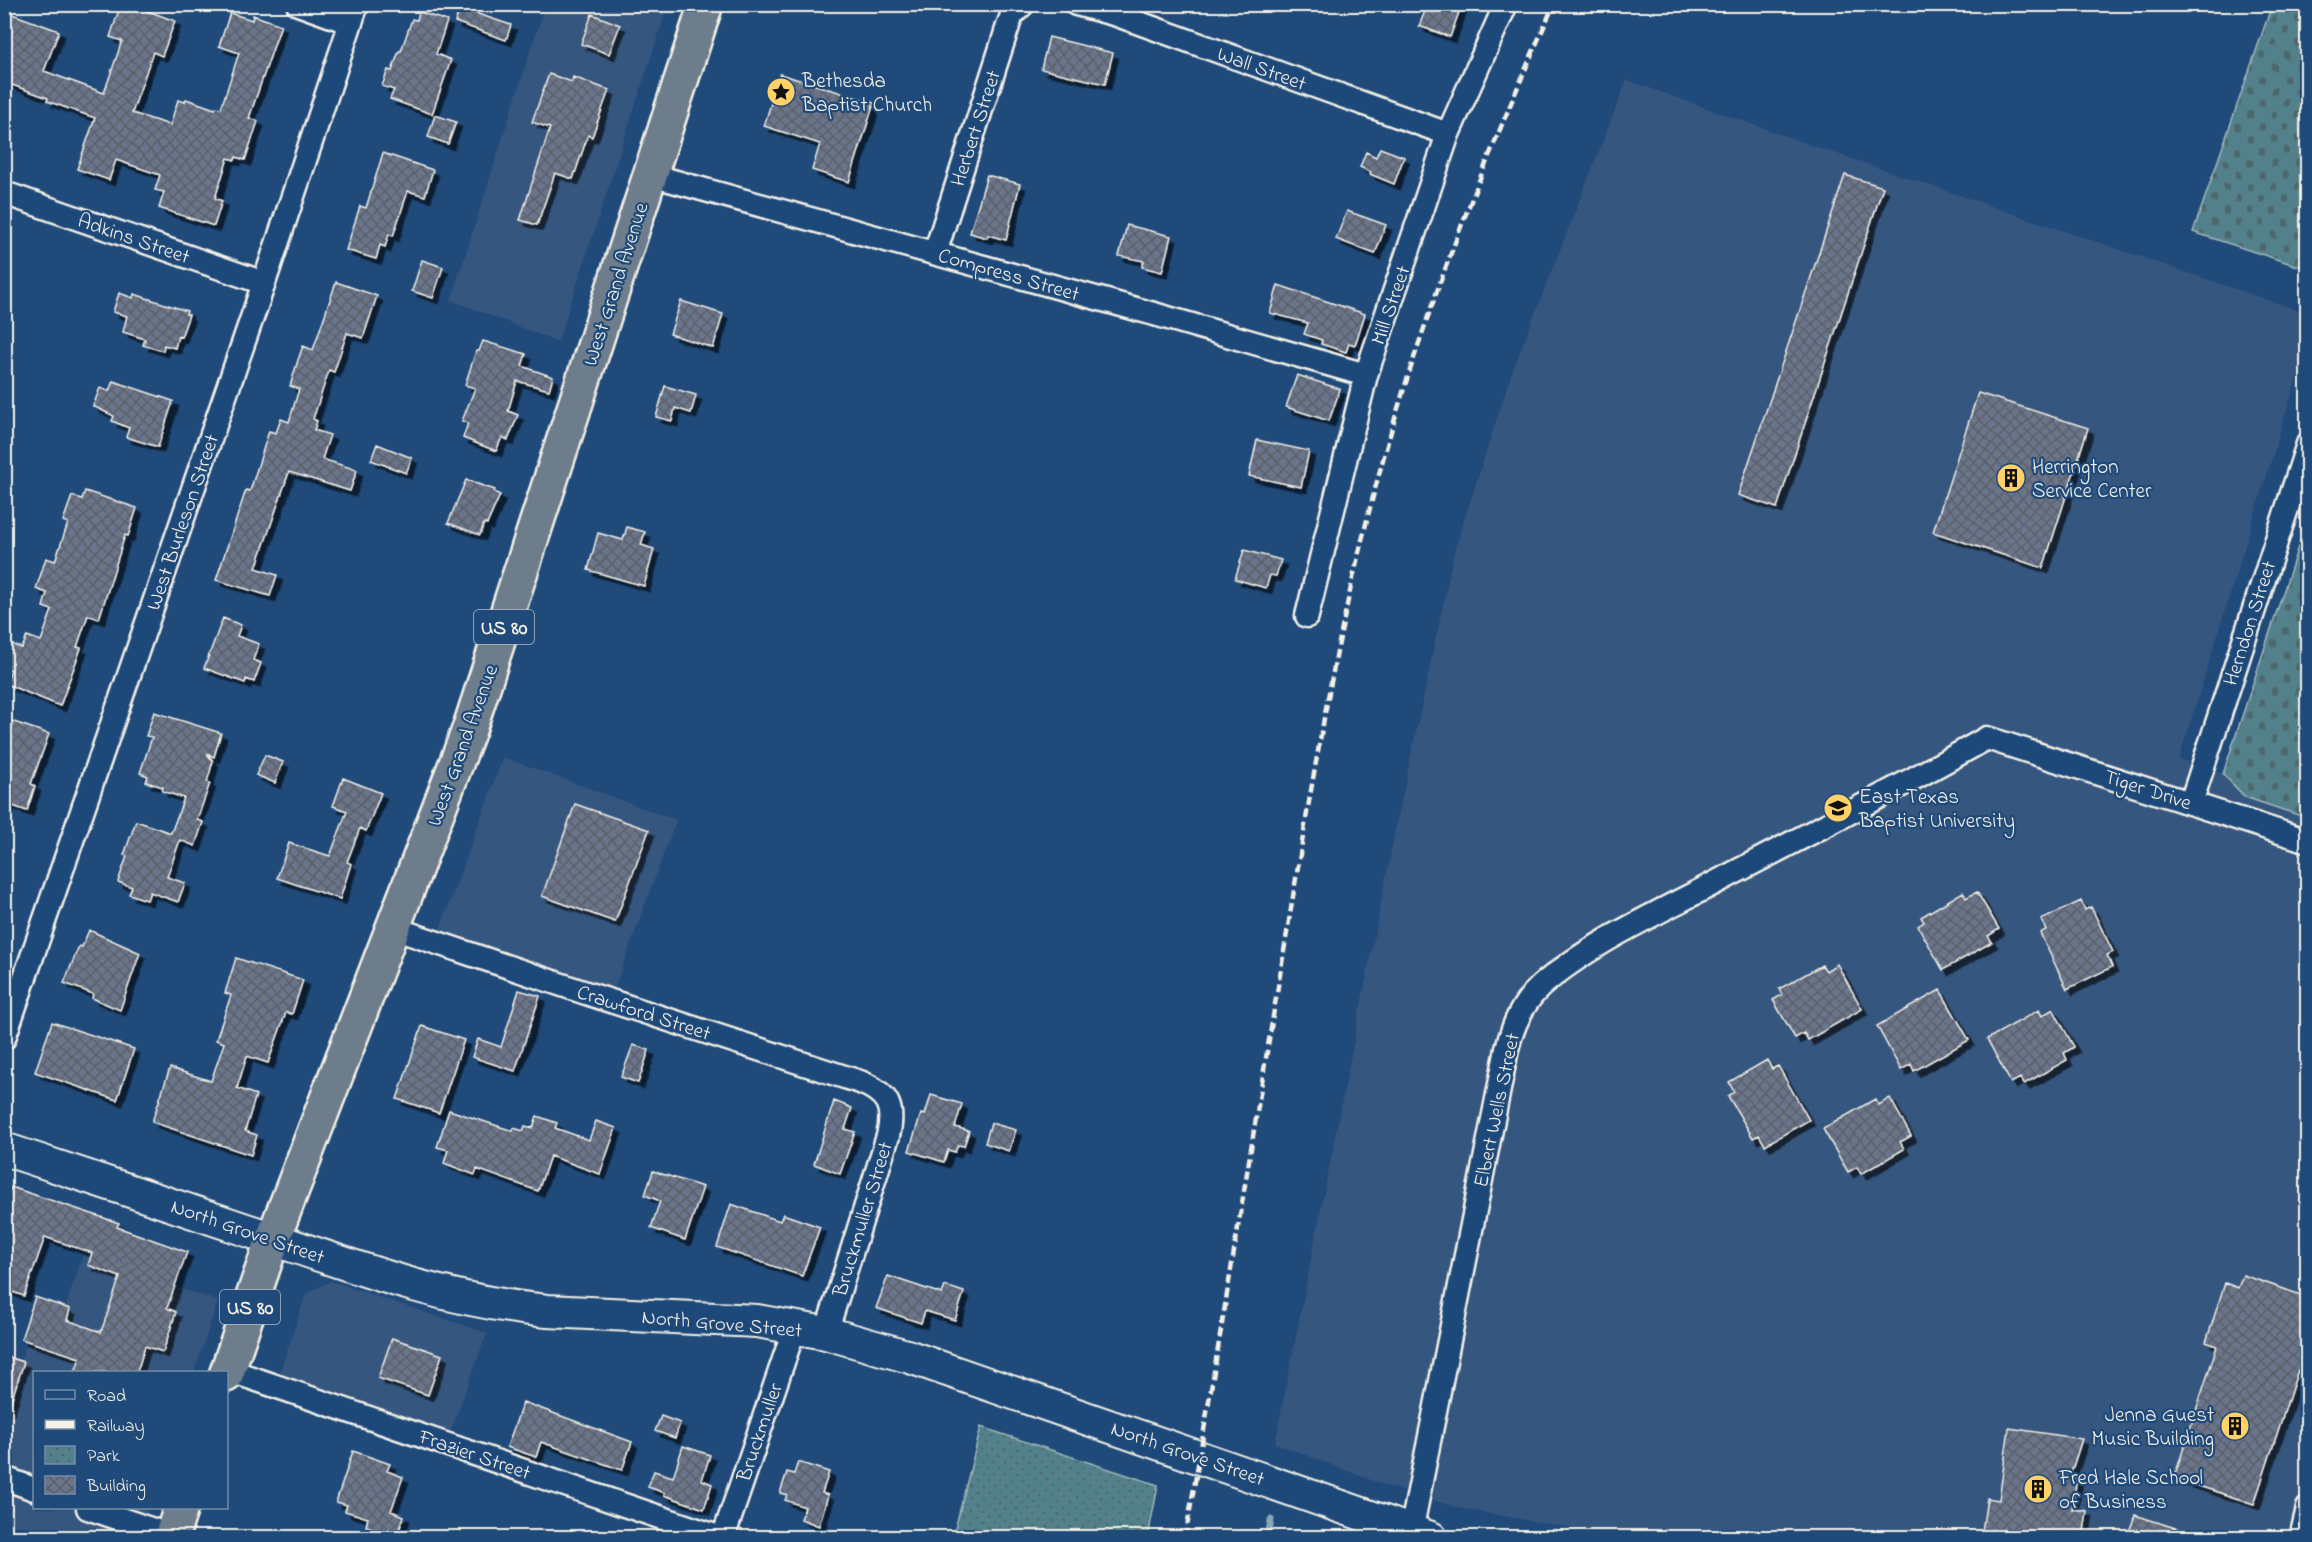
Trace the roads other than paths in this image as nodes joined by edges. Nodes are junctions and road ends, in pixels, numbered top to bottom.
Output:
1 (298, 4) edge
2 (706, 4) edge
3 (1076, 4) edge
4 (1506, 4) edge
5 (1022, 5) edge
6 (1117, 10) edge
7 (354, 14) edge
8 (1448, 134) junction
9 (651, 175) junction
10 (4, 193) edge
11 (935, 253) junction
12 (264, 283) junction
13 (1366, 375) junction
14 (2307, 444) edge
15 (1307, 616) dead end
16 (1987, 738) joint
17 (2191, 803) junction
18 (2307, 841) edge
19 (393, 928) junction
20 (4, 1038) edge
21 (889, 1105) joint
22 (4, 1149) edge
23 (273, 1239) junction
24 (795, 1327) junction
25 (826, 1333) junction
26 (228, 1371) edge
27 (228, 1373) edge
28 (4, 1479) edge
29 (33, 1489) edge
30 (2307, 1508) edge
31 (93, 1509) edge
32 (174, 1527) edge
33 (1421, 1535) edge
34 (722, 1538) edge
35 (2301, 1538) edge

1 - 7 street
2 - 9 highway, West Grand Avenue / US 80
3 - 6 street, Wall Street
4 - 8 street, Mill Street
5 - 11 street, Herbert Street
6 - 8 street, Wall Street
7 - 12 street, West Burleson Street
8 - 13 street, Mill Street
9 - 11 street, Compress Street
9 - 19 highway, West Grand Avenue / US 80
10 - 12 street, Adkins Street
11 - 13 street, Compress Street
12 - 20 street, West Burleson Street
13 - 15 street, Mill Street
14 - 17 street, Herndon Street
16 - 17 street, Tiger Drive
16 - 33 street, Elbert Wells Street
17 - 18 street, Tiger Drive
19 - 21 street, Crawford Street
19 - 23 highway, West Grand Avenue / US 80
21 - 25 street, Bruckmuller Street
22 - 23 main road, North Grove Street
23 - 24 main road, North Grove Street
23 - 26 highway, West Grand Avenue / US 80
24 - 25 main road, North Grove Street
24 - 34 street, Bruckmuller
25 - 33 main road, North Grove Street
27 - 34 street, Frazier Street
28 - 29 street
30 - 35 street
31 - 32 street

